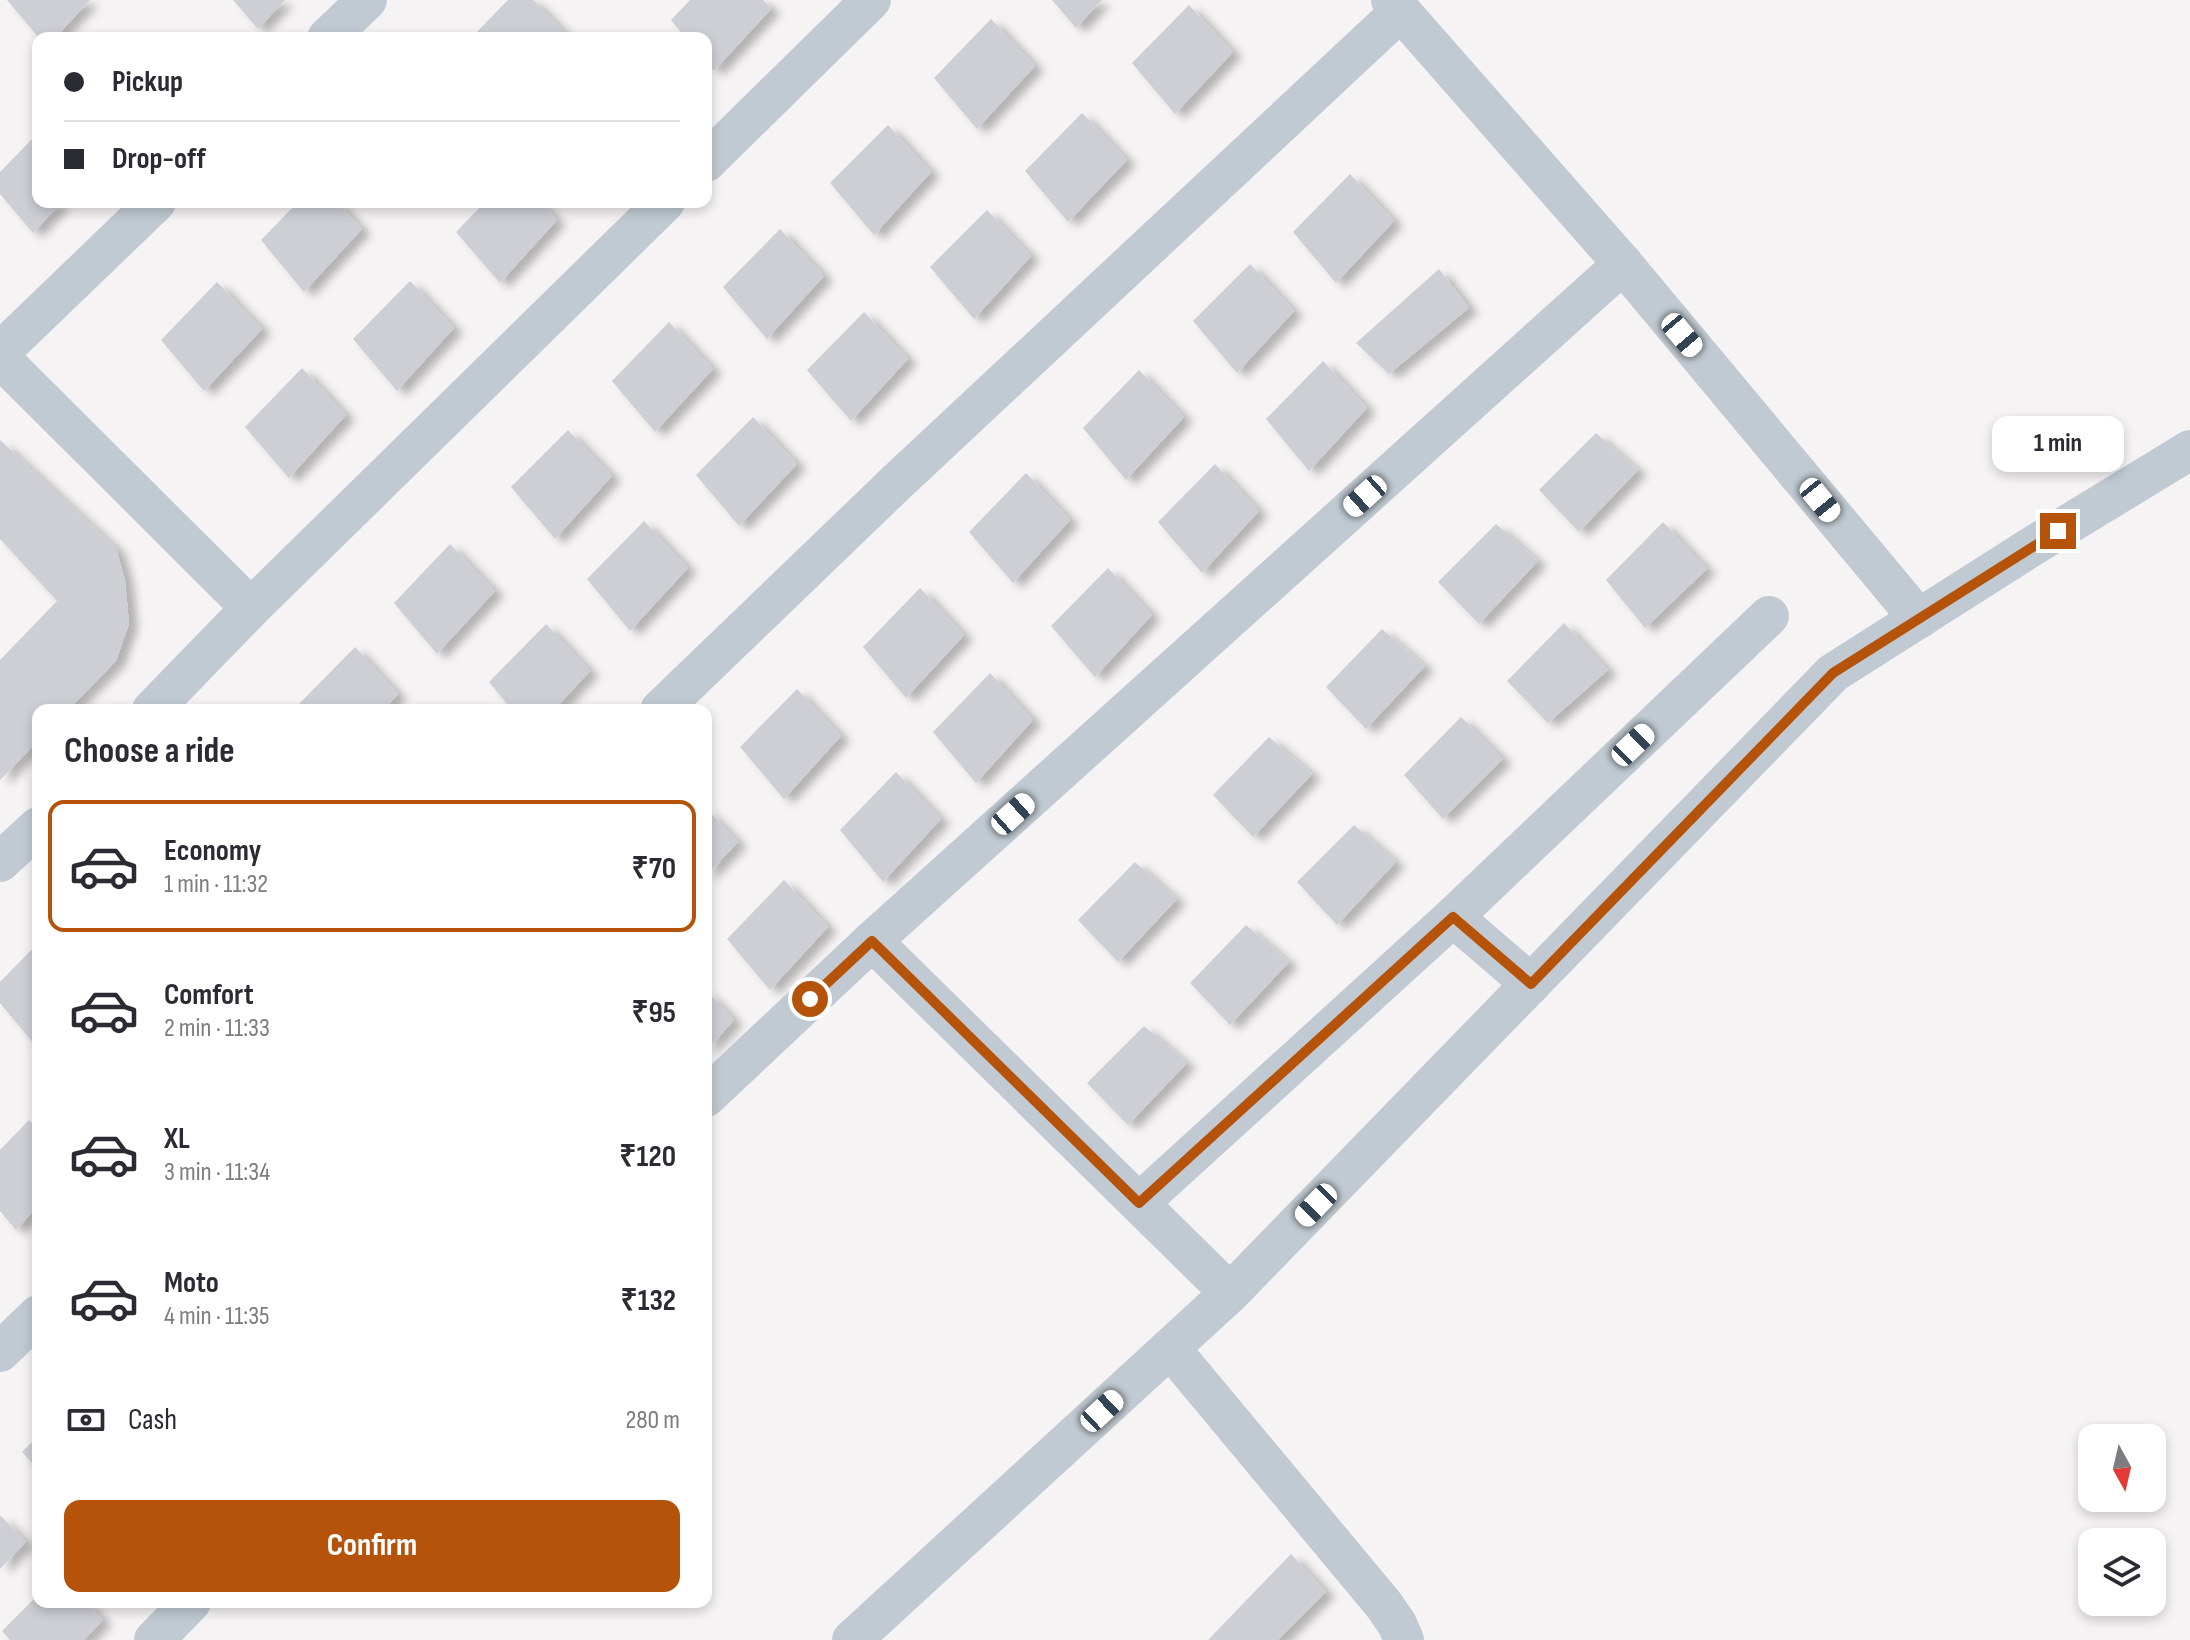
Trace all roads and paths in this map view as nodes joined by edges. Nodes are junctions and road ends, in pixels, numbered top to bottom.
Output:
1 (367, 0) edge
2 (871, 0) edge
3 (1396, 5) edge
4 (333, 32) edge
5 (712, 156) edge
6 (150, 208) edge
7 (659, 208) edge
8 (1623, 264) junction
9 (0, 352) edge
10 (0, 358) edge
11 (2190, 450) edge
12 (251, 608) junction
13 (1769, 616) dead end
14 (1919, 619) junction
15 (158, 704) edge
16 (666, 704) edge
17 (32, 833) edge
18 (0, 862) edge
19 (1453, 917) junction
20 (872, 941) junction
21 (1531, 984) junction
22 (712, 1091) edge
23 (1139, 1203) junction
24 (1230, 1293) junction
25 (32, 1321) edge
26 (1170, 1348) junction
27 (0, 1352) edge
28 (185, 1608) edge
29 (154, 1640) edge
30 (852, 1640) edge
31 (1404, 1640) edge

1 - 4 street
2 - 5 street
3 - 8 street
3 - 16 street
6 - 9 street
7 - 12 street
8 - 14 street
8 - 20 street
10 - 12 street
11 - 14 street
12 - 15 street
13 - 19 street
14 - 21 street
17 - 18 street
19 - 21 street
19 - 23 street
20 - 22 street
20 - 23 street
21 - 24 street
23 - 24 street
24 - 26 street
25 - 27 street
26 - 30 street
26 - 31 street
28 - 29 street

